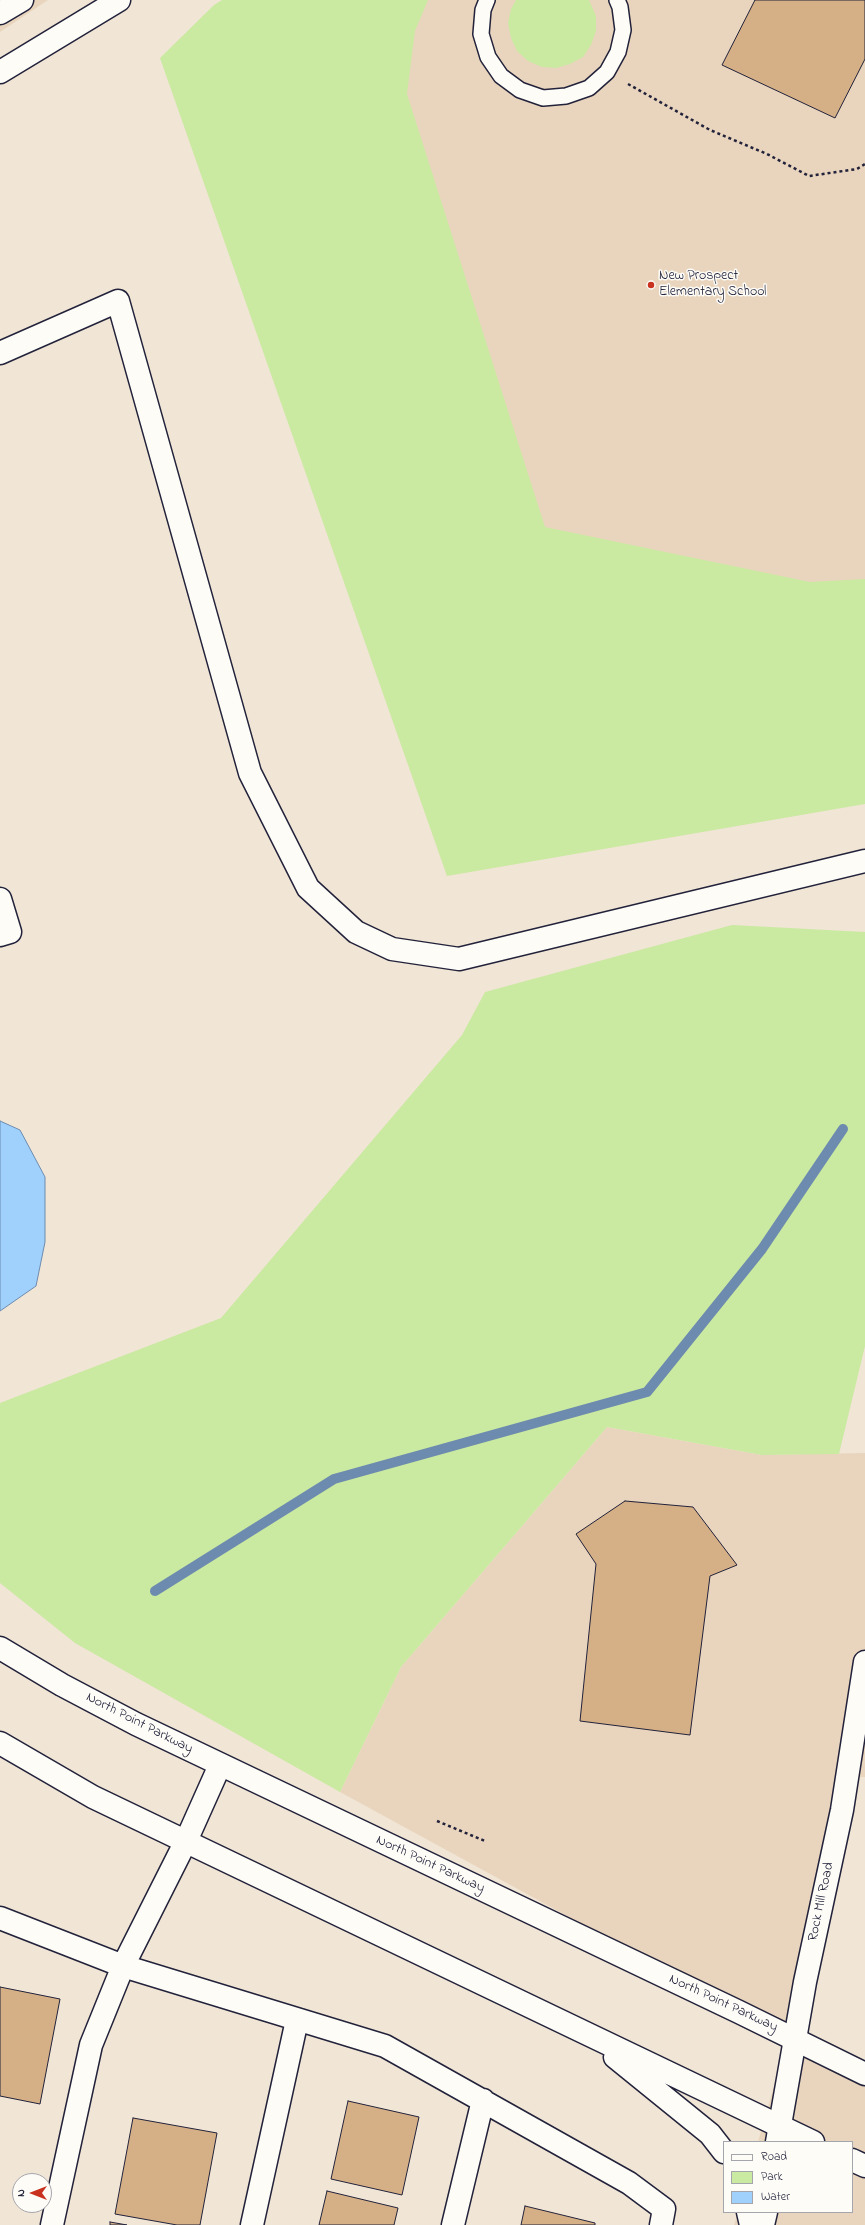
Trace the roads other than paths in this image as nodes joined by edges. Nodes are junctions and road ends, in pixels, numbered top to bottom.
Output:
1 (22, 0) edge
2 (119, 0) edge
3 (487, 0) edge
4 (617, 0) edge
5 (0, 13) edge
6 (0, 72) edge
7 (0, 353) edge
8 (865, 861) edge
9 (0, 899) edge
10 (0, 935) edge
11 (0, 1648) edge
12 (865, 1662) edge
13 (0, 1743) edge
14 (220, 1765) junction
15 (856, 1774) edge
16 (186, 1841) junction
17 (0, 1918) edge
18 (123, 1966) junction
19 (297, 2020) junction
20 (588, 2034) junction
21 (794, 2038) junction
22 (865, 2074) edge
23 (483, 2100) junction
24 (778, 2134) edge
25 (808, 2141) edge
26 (723, 2151) edge
27 (853, 2160) edge
28 (865, 2166) edge
29 (748, 2213) edge
30 (766, 2213) edge
31 (52, 2225) edge
32 (252, 2225) edge
33 (454, 2225) edge
34 (661, 2225) edge
35 (751, 2225) edge
36 (763, 2225) edge

1 - 5 street
2 - 6 street
3 - 4 lane
7 - 8 street
9 - 10 street
11 - 14 street, North Point Parkway
12 - 15 street, Rock Mill Road
13 - 16 street
14 - 16 street
14 - 21 street, North Point Parkway
15 - 21 street, Rock Mill Road
16 - 18 street
16 - 20 street
17 - 18 street
18 - 19 street
18 - 31 street
19 - 23 street
19 - 32 street
20 - 24 street
20 - 26 street
21 - 22 street, North Point Parkway
21 - 24 street, Rock Mill Road
23 - 33 street
23 - 34 street
24 - 25 street
27 - 28 street
29 - 35 street
30 - 36 street

